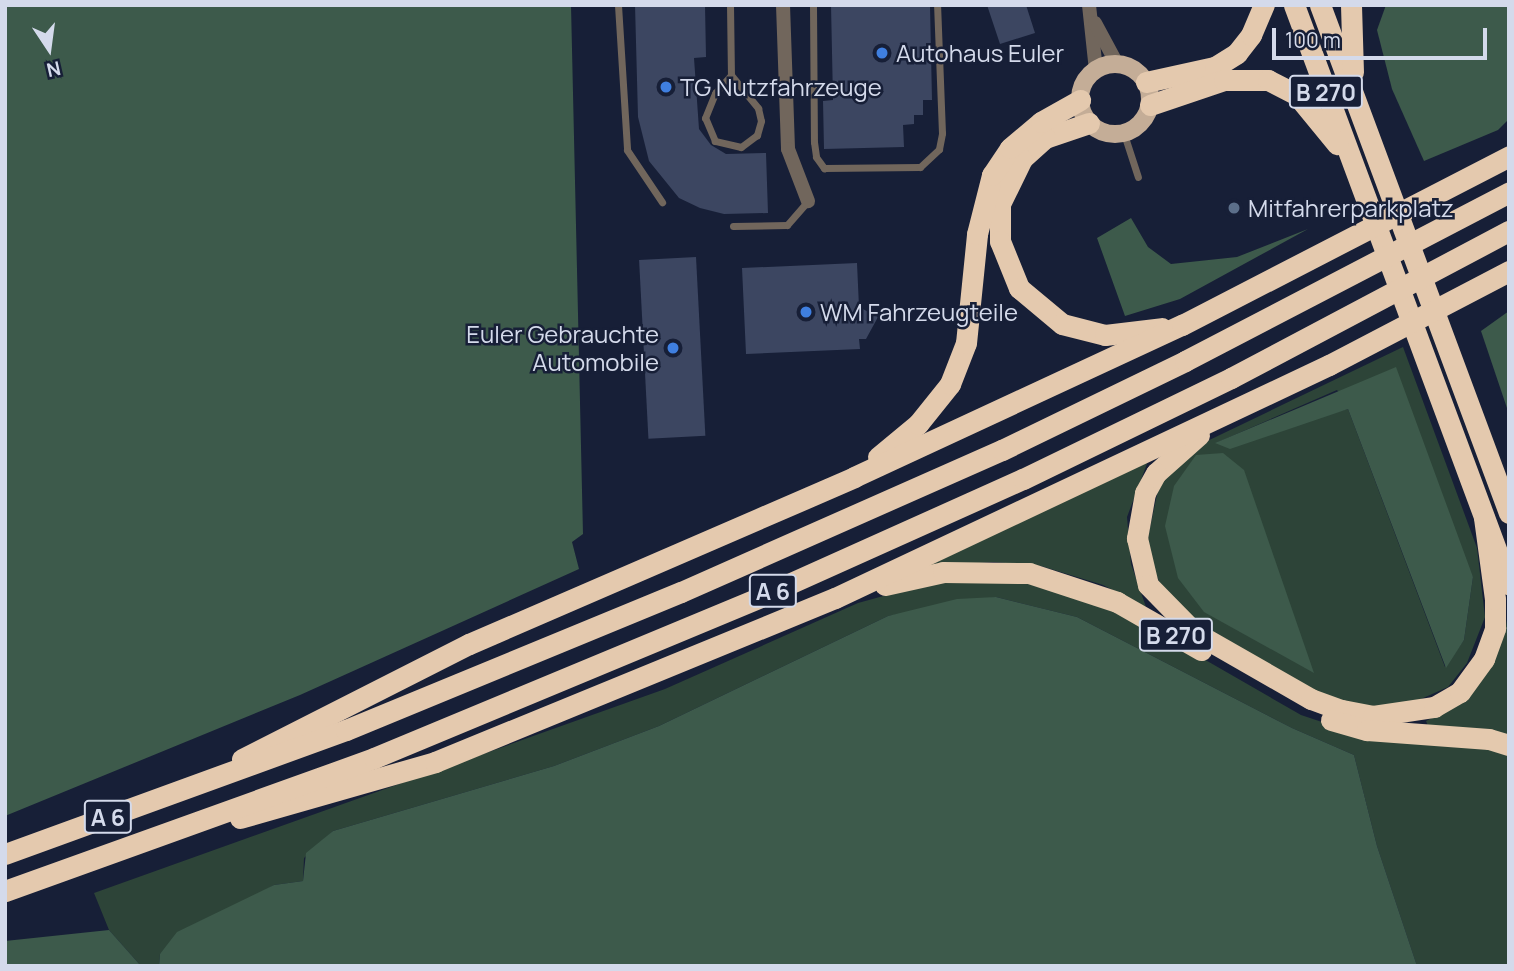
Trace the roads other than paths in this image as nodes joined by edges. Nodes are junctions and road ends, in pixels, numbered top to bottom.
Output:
1 (618, 5) edge
2 (730, 5) edge
3 (783, 5) edge
4 (813, 5) edge
5 (937, 5) edge
6 (1264, 5) edge
7 (1294, 5) edge
8 (1320, 5) edge
9 (1351, 5) edge
10 (1091, 12) edge
11 (1117, 64) junction
12 (1096, 70) junction
13 (732, 75) junction
14 (1146, 82) junction
15 (1080, 100) junction
16 (1150, 105) junction
17 (1357, 106) junction
18 (1089, 123) junction
19 (1124, 134) junction
20 (1503, 158) edge
21 (1138, 177) dead end
22 (1358, 179) junction
23 (1509, 192) edge
24 (808, 201) joint
25 (662, 202) dead end
26 (733, 226) dead end
27 (1509, 231) edge
28 (1509, 271) edge
29 (1182, 325) junction
30 (1264, 394) junction
31 (853, 477) junction
32 (1508, 510) edge
33 (1484, 518) junction
34 (1509, 584) edge
35 (835, 598) junction
36 (1509, 745) edge
37 (211, 779) junction
38 (159, 835) junction
39 (5, 854) edge
40 (5, 891) edge

1 - 25 lane
2 - 13 lane
3 - 24 street
4 - 5 lane
6 - 14 highway
7 - 22 highway, B 270
8 - 17 highway, B 270
9 - 17 highway
10 - 11 street
10 - 12 street
11 - 12 main road
11 - 14 main road
12 - 15 main road
13 - 13 lane
14 - 16 main road
15 - 18 main road
15 - 31 highway, A 6
16 - 19 main road
16 - 22 highway
17 - 32 highway, B 270
18 - 19 main road
18 - 29 highway
19 - 21 lane
20 - 29 highway
22 - 33 highway, B 270
23 - 37 highway, A 6
24 - 26 lane
27 - 38 highway, A 6
28 - 30 highway
29 - 31 highway, A 6
30 - 33 highway
30 - 35 highway
31 - 37 highway, A 6
33 - 34 highway, B 270
35 - 36 highway, B 270
35 - 38 highway
37 - 39 highway, A 6
38 - 40 highway, A 6

